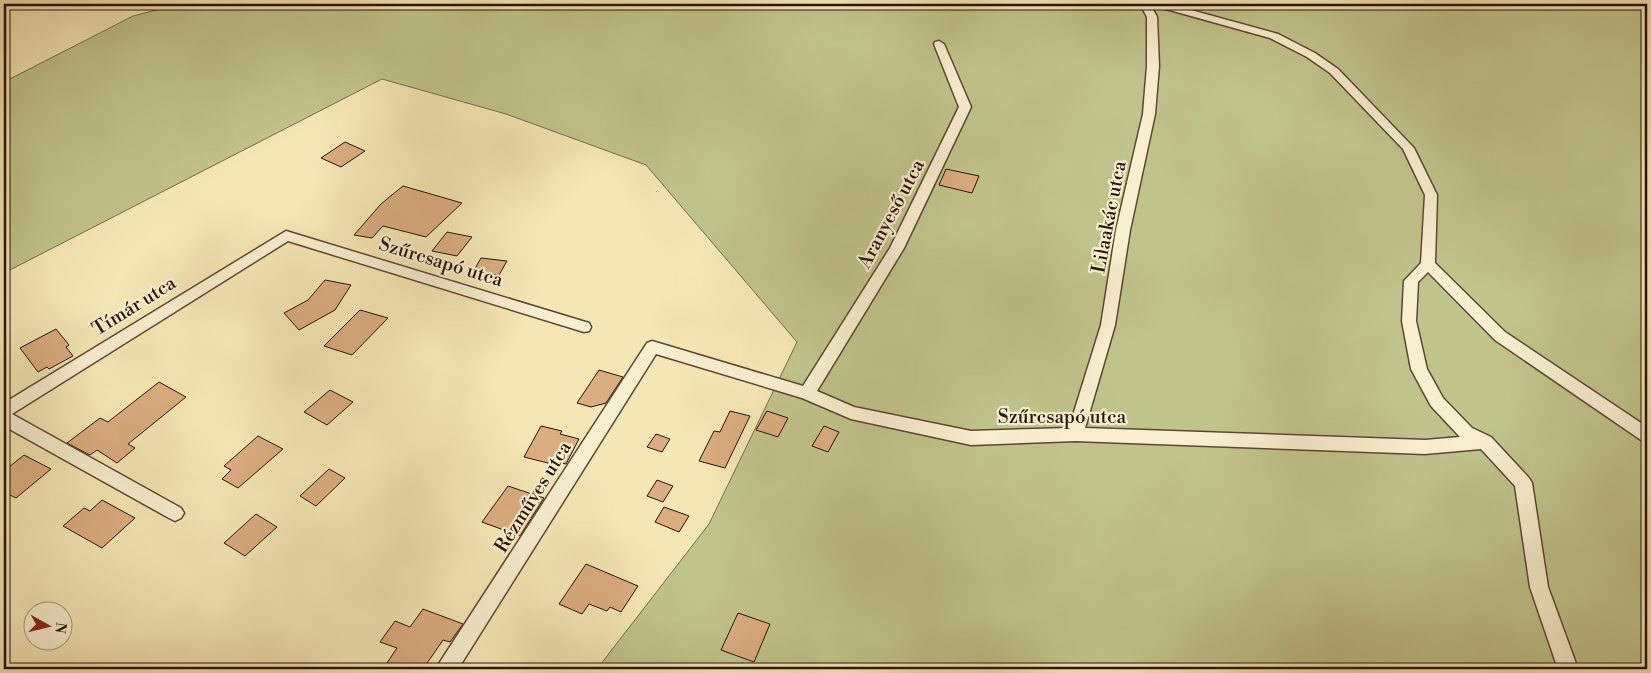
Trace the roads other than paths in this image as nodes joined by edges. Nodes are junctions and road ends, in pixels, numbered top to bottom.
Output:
1 (1146, 4) edge
2 (1159, 4) edge
3 (939, 44) dead end
4 (286, 236) joint
5 (1428, 264) junction
6 (584, 327) dead end
7 (652, 347) joint
8 (807, 392) junction
9 (4, 411) edge
10 (4, 418) edge
11 (1075, 434) junction
12 (1647, 435) edge
13 (1485, 442) junction
14 (175, 513) dead end
15 (447, 669) edge
16 (1568, 669) edge

1 - 11 street, Lilaakác utca
2 - 5 street
3 - 8 street, Aranyeső utca
4 - 6 street, Szűrcsapó utca
4 - 9 street, Tímár utca
5 - 12 street
5 - 13 street
7 - 8 street, Szűrcsapó utca
7 - 15 street, Rézműves utca
8 - 11 street, Szűrcsapó utca
10 - 14 street
11 - 13 street, Szűrcsapó utca
13 - 16 street

